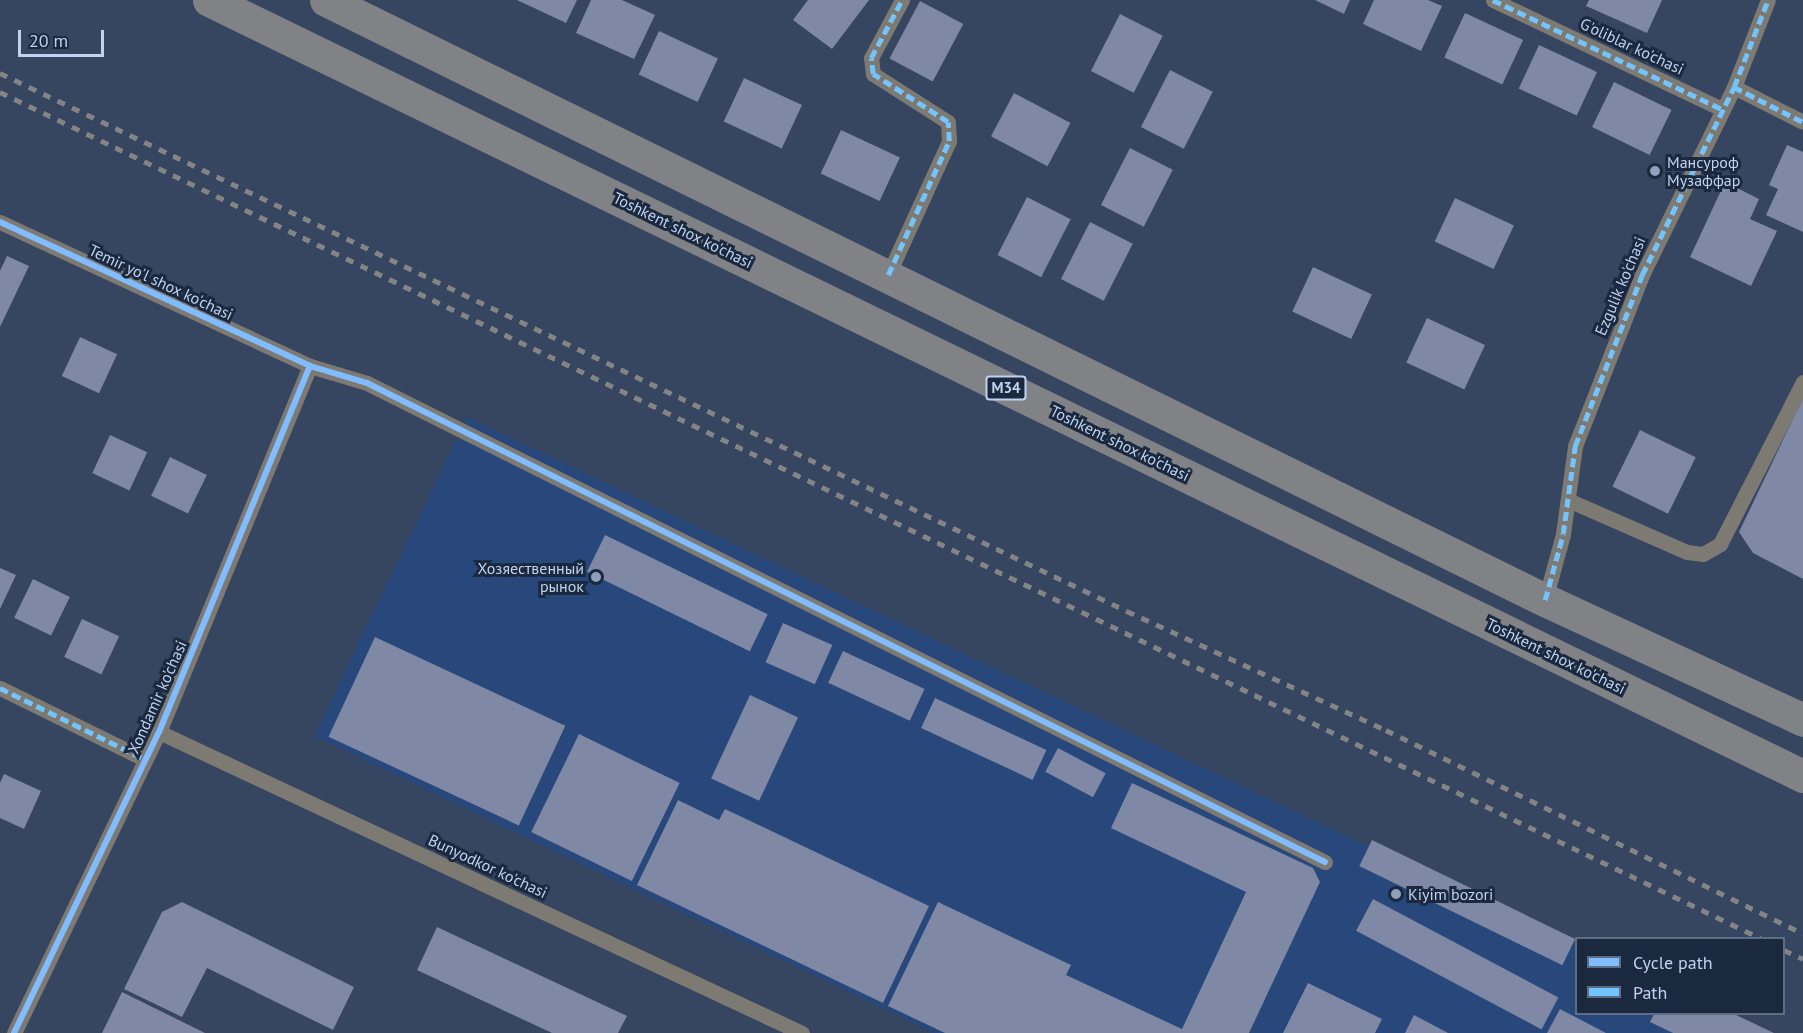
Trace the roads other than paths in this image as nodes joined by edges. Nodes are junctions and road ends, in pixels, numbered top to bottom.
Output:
1 (209, 0) edge
2 (326, 0) edge
3 (902, 0) edge
4 (1493, 0) edge
5 (1768, 0) edge
6 (1734, 87) junction
7 (1722, 109) junction
8 (1803, 122) edge
9 (0, 222) edge
10 (888, 275) junction
11 (310, 366) junction
12 (1803, 382) edge
13 (1568, 500) junction
14 (1545, 600) junction
15 (0, 687) edge
16 (1803, 720) edge
17 (159, 732) junction
18 (144, 759) junction
19 (1803, 776) edge
20 (1325, 862) dead end
21 (14, 1033) edge
22 (802, 1033) edge

1 - 19 highway, Toshkent shox ko'chasi / M34
2 - 10 highway
3 - 10 street
4 - 7 street, G'oliblar ko'chasi
5 - 6 street, Ezgulik ko'chasi
6 - 7 street, Ezgulik ko'chasi
6 - 8 street
7 - 13 street, Ezgulik ko'chasi
9 - 11 street, Temir yo'l shox ko'chasi
10 - 14 highway
11 - 17 street, Xondamir ko'chasi
11 - 20 street, Temir yo'l shox ko'chasi
12 - 13 street
13 - 14 street, Ezgulik ko'chasi
14 - 16 highway
15 - 18 street
17 - 18 street, Xondamir ko'chasi
17 - 22 street, Bunyodkor ko'chasi
18 - 21 street, Xondamir ko'chasi

